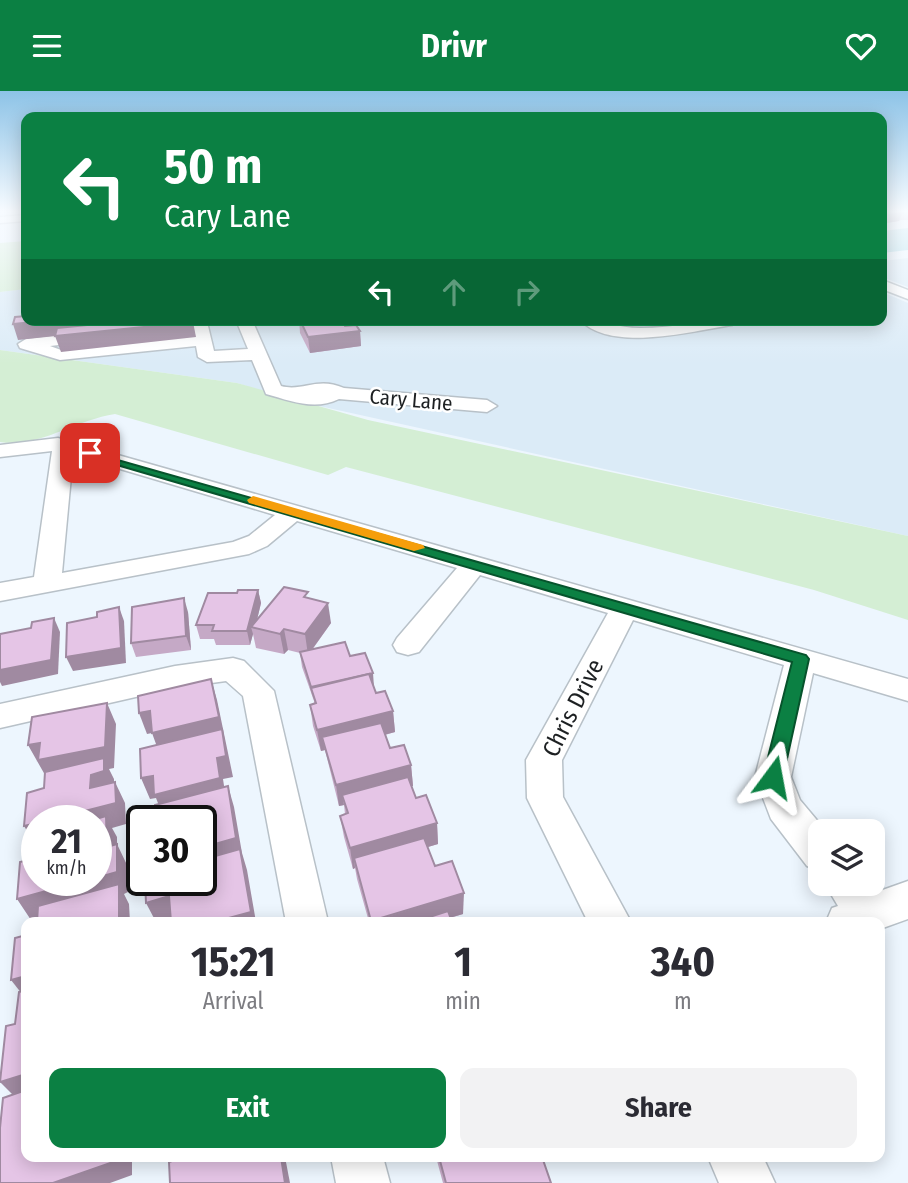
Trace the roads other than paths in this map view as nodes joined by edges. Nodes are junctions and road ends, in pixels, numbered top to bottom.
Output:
1 (887, 286) edge
2 (908, 295) edge
3 (887, 298) edge
4 (246, 326) edge
5 (599, 326) edge
6 (684, 326) edge
7 (203, 328) edge
8 (258, 354) junction
9 (487, 406) dead end
10 (65, 446) junction
11 (0, 451) edge
12 (294, 512) junction
13 (474, 565) junction
14 (47, 583) junction
15 (0, 592) edge
16 (625, 608) junction
17 (408, 645) dead end
18 (801, 659) junction
19 (908, 689) edge
20 (0, 716) edge
21 (808, 838) edge
22 (908, 900) edge
23 (854, 907) edge
24 (306, 917) edge
25 (607, 917) edge
26 (358, 1162) edge
27 (737, 1162) edge
28 (363, 1183) edge
29 (748, 1183) edge

1 - 2 street
2 - 3 street
4 - 8 street
5 - 6 street
7 - 7 street
7 - 8 street
8 - 9 street, Cary Lane
10 - 11 street
10 - 12 street
10 - 14 street
12 - 13 street
12 - 14 street
13 - 16 street
13 - 17 street
14 - 15 street
16 - 18 street
16 - 25 street, Chris Drive
18 - 19 street
18 - 21 street
20 - 24 street
22 - 23 street
26 - 28 street
27 - 29 street

